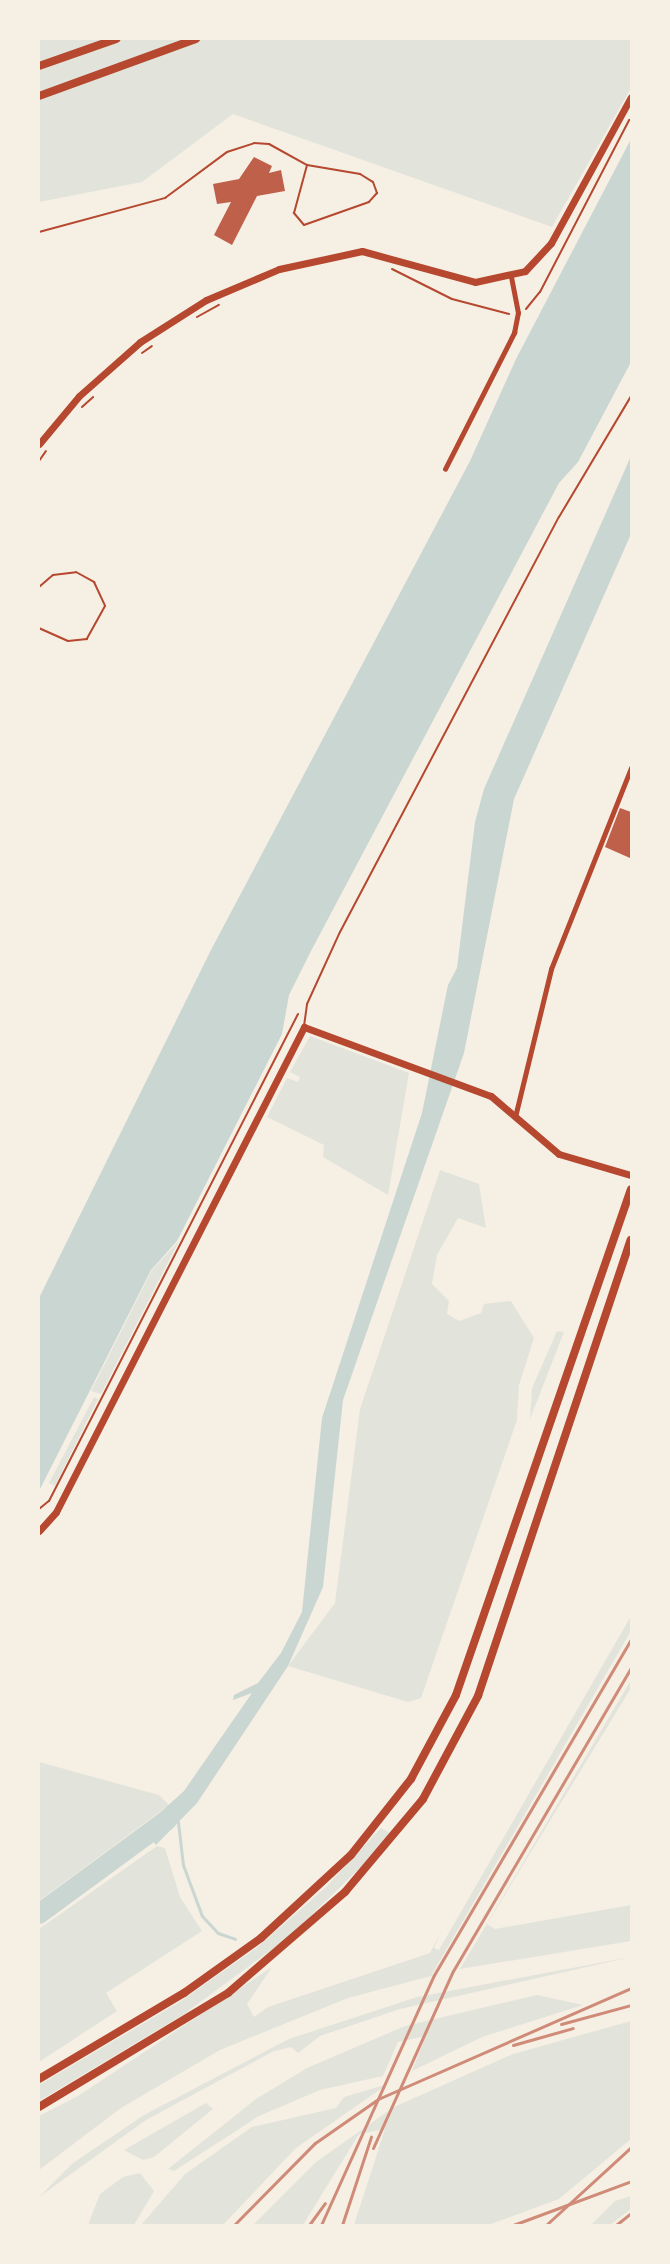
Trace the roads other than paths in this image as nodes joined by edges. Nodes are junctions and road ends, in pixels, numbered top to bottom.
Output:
1 (116, 39) edge
2 (196, 39) edge
3 (39, 66) edge
4 (39, 96) edge
5 (631, 97) edge
6 (307, 165) junction
7 (39, 232) edge
8 (511, 277) junction
9 (631, 396) edge
10 (39, 444) edge
11 (445, 469) dead end
12 (39, 588) edge
13 (39, 628) edge
14 (631, 768) edge
15 (304, 1027) junction
16 (515, 1117) junction
17 (631, 1175) edge
18 (631, 1189) edge
19 (631, 1240) edge
20 (39, 1531) edge
21 (39, 2079) edge
22 (39, 2107) edge

1 - 3 highway
2 - 4 highway
5 - 8 main road
6 - 6 lane
6 - 7 lane
8 - 10 main road
8 - 11 street
9 - 15 lane
12 - 13 lane
14 - 16 street
15 - 16 main road
15 - 20 main road
16 - 17 main road
18 - 21 main road
19 - 22 main road

